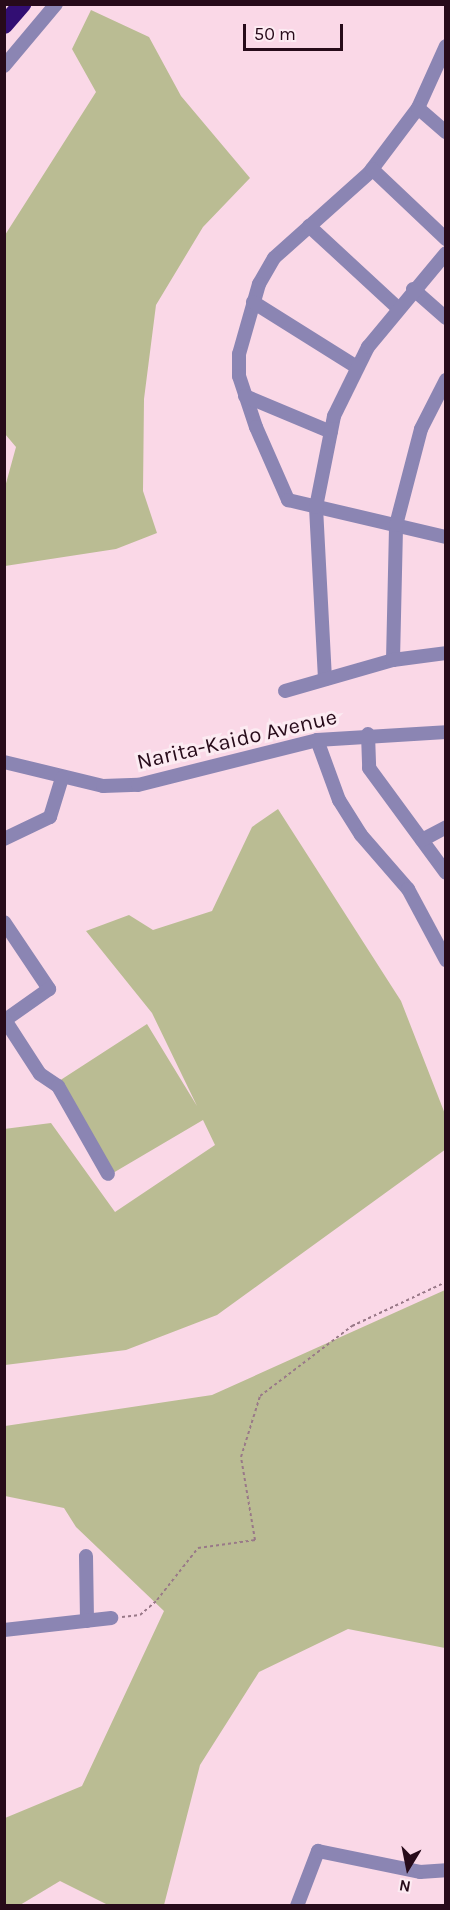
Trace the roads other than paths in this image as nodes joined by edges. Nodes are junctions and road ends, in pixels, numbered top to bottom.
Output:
1 (22, 4) edge
2 (56, 4) edge
3 (4, 25) edge
4 (446, 46) edge
5 (4, 66) edge
6 (418, 108) junction
7 (446, 132) edge
8 (372, 169) junction
9 (309, 226) junction
10 (446, 239) edge
11 (446, 253) edge
12 (413, 289) junction
13 (253, 302) junction
14 (398, 308) junction
15 (446, 318) edge
16 (355, 366) junction
17 (446, 380) edge
18 (245, 396) junction
19 (331, 432) junction
20 (316, 507) junction
21 (396, 525) junction
22 (446, 537) edge
23 (446, 654) edge
24 (393, 660) junction
25 (325, 679) junction
26 (285, 691) dead end
27 (446, 732) edge
28 (368, 734) junction
29 (317, 740) junction
30 (4, 762) edge
31 (62, 778) junction
32 (446, 827) edge
33 (4, 839) edge
34 (422, 840) junction
35 (446, 873) edge
36 (4, 922) edge
37 (446, 960) edge
38 (108, 1174) dead end
39 (86, 1556) dead end
40 (111, 1618) road end
41 (87, 1621) junction
42 (4, 1630) edge
43 (446, 1870) edge
44 (297, 1905) edge

1 - 3 highway
2 - 5 street
4 - 6 street
6 - 7 street
6 - 8 street
8 - 9 street
8 - 10 street
9 - 13 street
9 - 14 street
11 - 12 street
12 - 14 street
12 - 15 street
13 - 16 street
13 - 18 street
14 - 16 street
16 - 19 street
17 - 21 street
18 - 19 street
18 - 20 street
19 - 20 street
20 - 21 street
20 - 25 street
21 - 22 street
21 - 24 street
23 - 24 street
24 - 25 street
25 - 26 street
27 - 28 street, Narita-Kaido Avenue
28 - 29 street, Narita-Kaido Avenue
28 - 34 street
29 - 31 street, Narita-Kaido Avenue
29 - 37 street
30 - 31 street, Narita-Kaido Avenue
31 - 33 street
32 - 34 street
34 - 35 street
36 - 38 street
39 - 41 street
40 - 41 street
41 - 42 street
43 - 44 street

